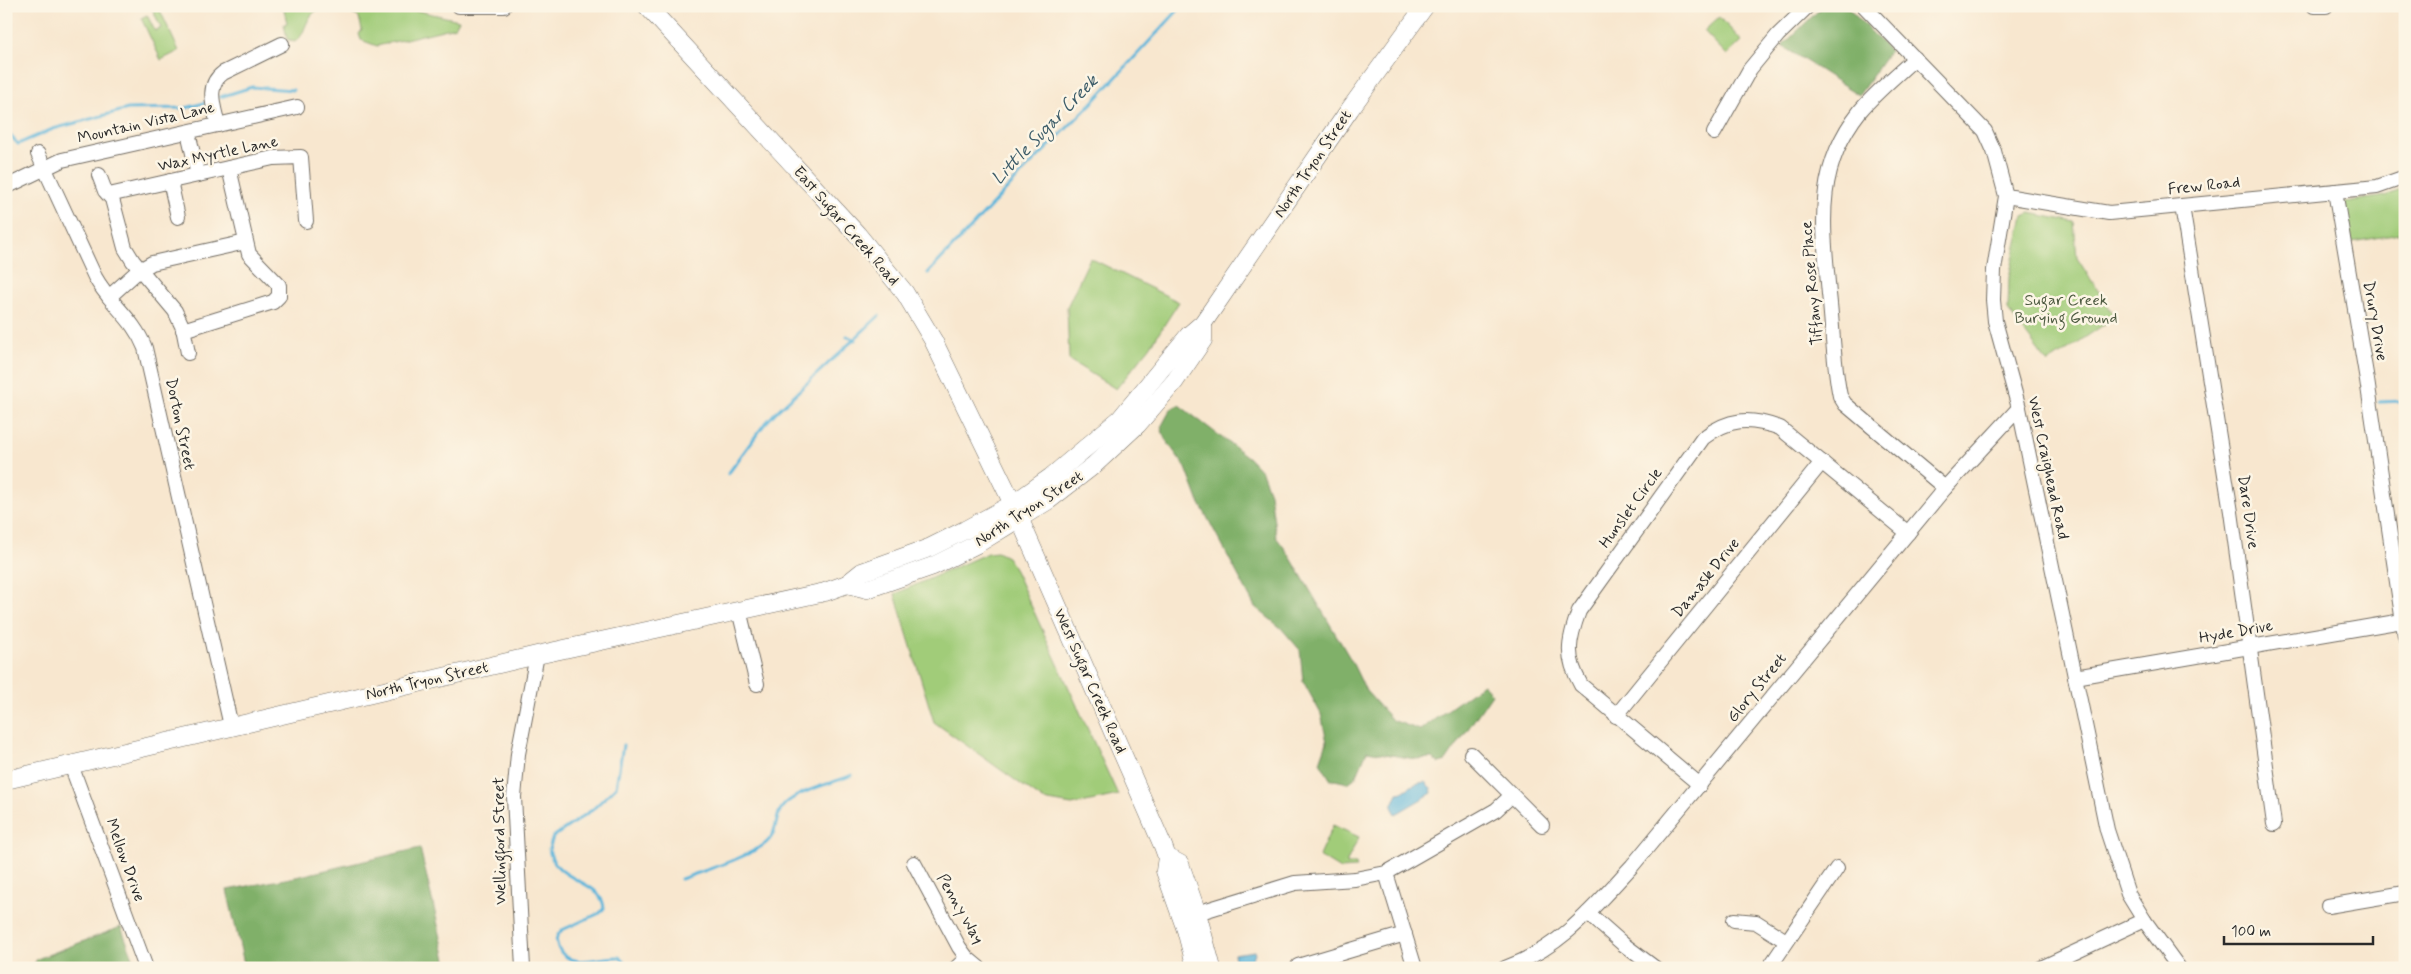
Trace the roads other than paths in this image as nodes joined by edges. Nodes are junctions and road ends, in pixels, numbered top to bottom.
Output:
1 (458, 6) edge
2 (504, 6) edge
3 (647, 6) edge
4 (1426, 6) edge
5 (1808, 6) edge
6 (1864, 6) edge
7 (2314, 6) edge
8 (2326, 6) edge
9 (282, 44) dead end
10 (1914, 58) junction
11 (297, 107) dead end
12 (218, 125) junction
13 (188, 132) junction
14 (1714, 133) dead end
15 (38, 154) dead end
16 (45, 168) junction
17 (229, 168) junction
18 (99, 174) dead end
19 (198, 175) junction
20 (2405, 177) edge
21 (170, 182) junction
22 (6, 187) edge
23 (2334, 191) junction
24 (109, 195) junction
25 (2006, 196) junction
26 (2182, 206) junction
27 (178, 217) dead end
28 (306, 221) dead end
29 (246, 242) junction
30 (140, 269) junction
31 (109, 297) junction
32 (183, 330) junction
33 (188, 353) dead end
34 (2019, 408) junction
35 (1822, 462) junction
36 (1945, 488) junction
37 (1016, 511) junction
38 (1908, 533) junction
39 (739, 610) junction
40 (2402, 621) junction
41 (2405, 636) edge
42 (2249, 647) junction
43 (537, 655) junction
44 (2075, 677) junction
45 (757, 684) dead end
46 (1616, 716) junction
47 (231, 726) junction
48 (1471, 754) dead end
49 (71, 765) junction
50 (6, 780) edge
51 (1700, 785) junction
52 (1512, 796) junction
53 (2274, 824) dead end
54 (1542, 825) dead end
55 (1167, 857) junction
56 (914, 863) dead end
57 (1837, 868) dead end
58 (1386, 873) junction
59 (2405, 893) edge
60 (2328, 906) dead end
61 (1197, 913) junction
62 (1588, 913) junction
63 (1734, 920) dead end
64 (2144, 920) junction
65 (1405, 934) junction
66 (1786, 942) junction
67 (967, 958) junction
68 (1298, 966) dead end
69 (1651, 967) edge
70 (146, 968) edge
71 (523, 968) edge
72 (956, 968) edge
73 (979, 968) edge
74 (1196, 968) edge
75 (1212, 968) edge
76 (1415, 968) edge
77 (1505, 968) edge
78 (1769, 968) edge
79 (2042, 968) edge
80 (2178, 968) edge

1 - 2 street
3 - 37 main road, East Sugar Creek Road
4 - 37 main road, North Tryon Street
5 - 14 street
6 - 10 street, West Craighead Road
7 - 8 street
9 - 12 street
10 - 25 street, West Craighead Road
10 - 36 street, Tiffany Rose Place
11 - 12 street, Mountain Vista Lane
12 - 13 street, Mountain Vista Lane
13 - 16 street, Mountain Vista Lane
13 - 19 street
15 - 16 street, Dorton Street
16 - 22 street, Mountain Vista Lane
16 - 31 street, Dorton Street
17 - 19 street, Wax Myrtle Lane
17 - 28 street, Wax Myrtle Lane
17 - 29 street
18 - 24 street
19 - 21 street, Wax Myrtle Lane
20 - 23 street, Frew Road
21 - 24 street, Wax Myrtle Lane
21 - 27 street
23 - 26 street, Frew Road
23 - 40 street, Drury Drive
24 - 30 street
25 - 26 street, Frew Road
25 - 34 street, West Craighead Road
26 - 42 street, Dare Drive
29 - 30 street
29 - 32 street
30 - 31 street
30 - 32 street
31 - 47 street, Dorton Street
32 - 33 street
34 - 36 street, Glory Street
34 - 44 street, West Craighead Road
35 - 38 street, Hunslet Circle
35 - 46 street, Damask Drive
35 - 46 street, Hunslet Circle
36 - 38 street, Glory Street
37 - 39 main road, North Tryon Street
37 - 55 main road, West Sugar Creek Road
38 - 51 street, Glory Street
39 - 43 main road, North Tryon Street
39 - 45 street
40 - 41 street, Drury Drive
40 - 42 street, Hyde Drive
42 - 44 street, Hyde Drive
42 - 53 street, Dare Drive
43 - 47 main road, North Tryon Street
43 - 71 street, Wellingford Street
44 - 64 street, West Craighead Road
46 - 51 street, Hunslet Circle
47 - 49 main road, North Tryon Street
48 - 52 street
49 - 50 main road, North Tryon Street
49 - 70 street, Mellow Drive
51 - 62 street, Glory Street
52 - 54 street
52 - 58 street
55 - 61 main road, West Sugar Creek Road
55 - 74 main road, West Sugar Creek Road
56 - 67 street, Penny Way
57 - 66 street
58 - 61 street
58 - 65 street
59 - 60 street
61 - 75 main road, West Sugar Creek Road
62 - 69 street
62 - 77 street, Glory Street
63 - 66 street
64 - 79 street
64 - 80 street, West Craighead Road
65 - 68 street
65 - 76 street
66 - 78 street
67 - 72 street
67 - 73 street, Penny Way

